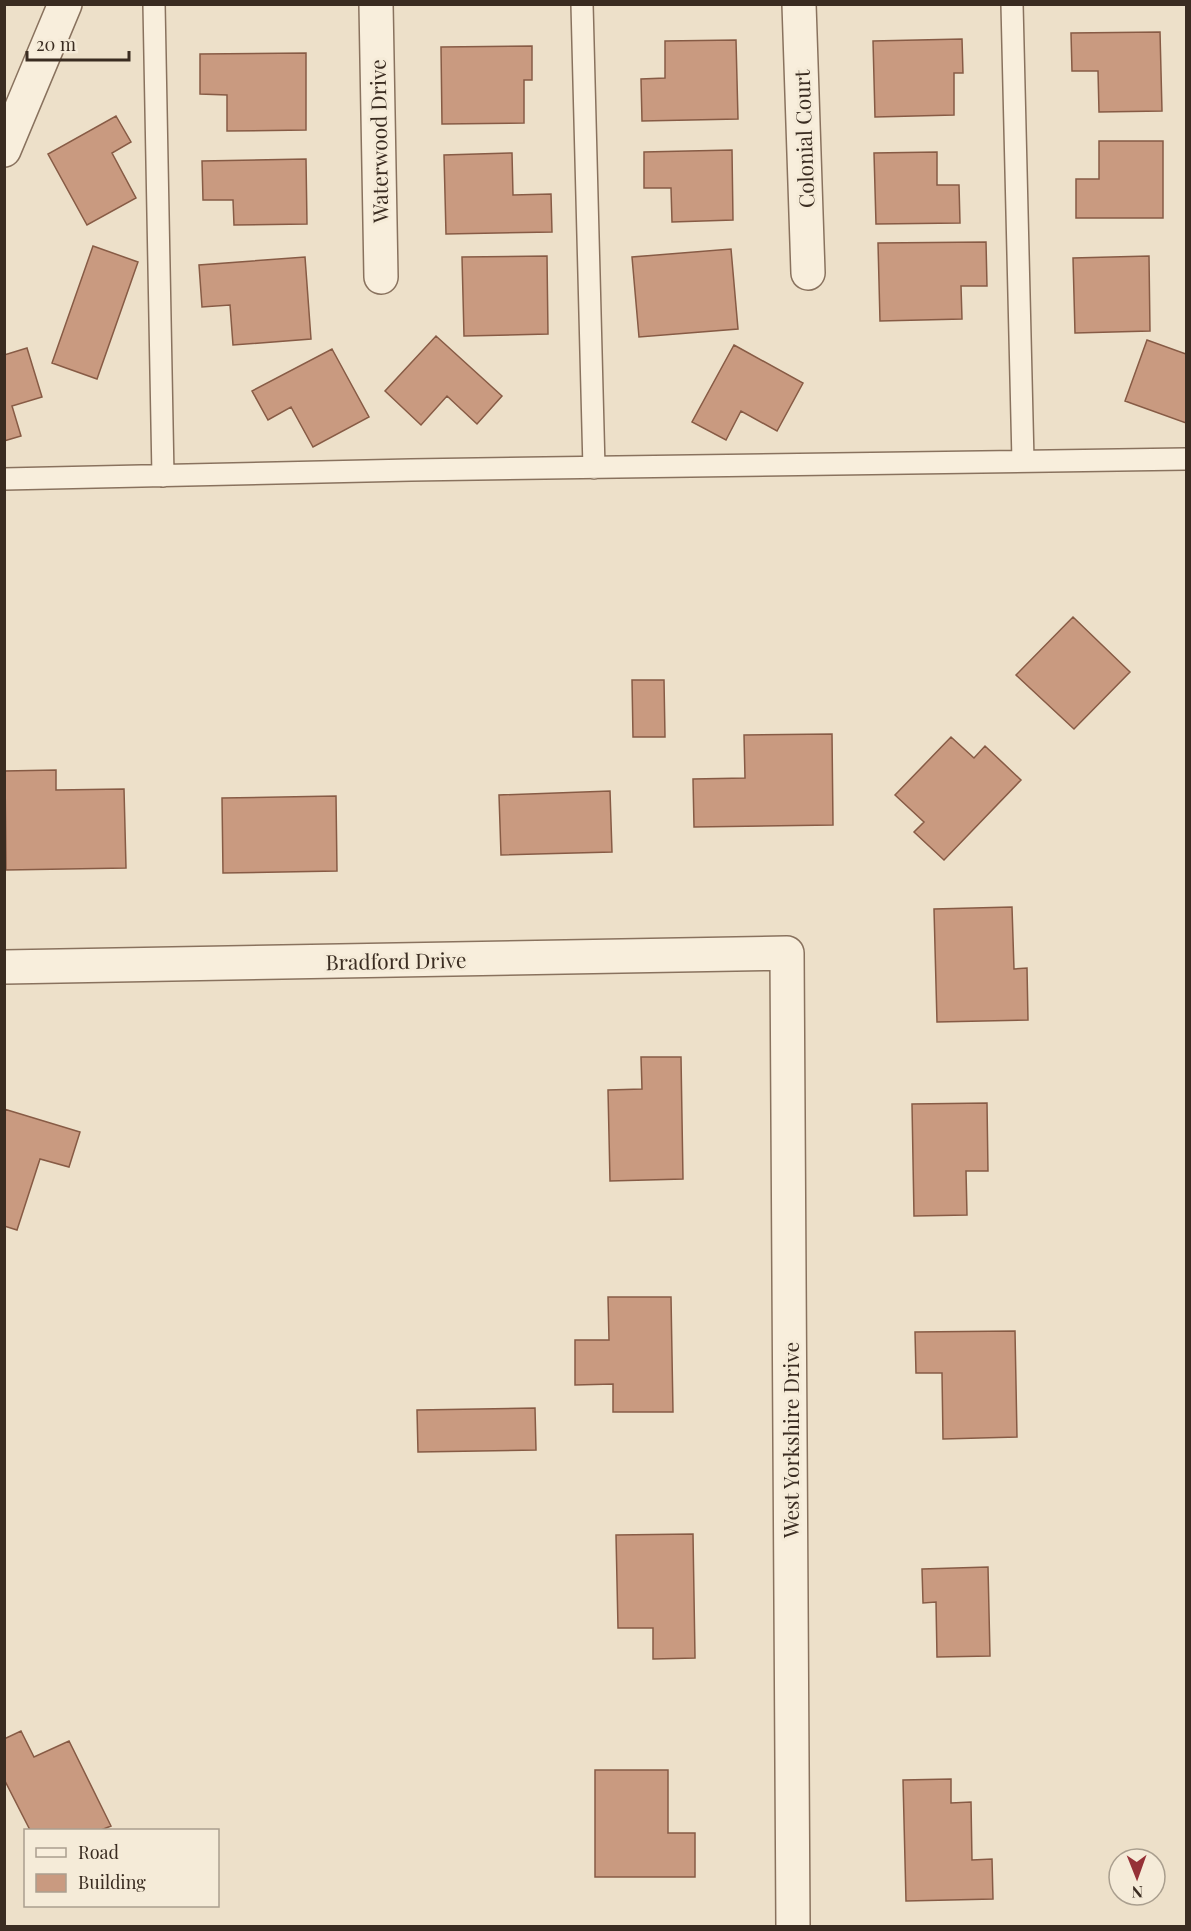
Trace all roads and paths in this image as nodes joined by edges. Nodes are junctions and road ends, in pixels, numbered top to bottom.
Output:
1 (65, 4) edge
2 (154, 4) edge
3 (376, 4) edge
4 (582, 4) edge
5 (799, 4) edge
6 (1012, 4) edge
7 (4, 150) edge
8 (808, 273) dead end
9 (381, 277) dead end
10 (1186, 459) edge
11 (1023, 461) junction
12 (594, 468) junction
13 (163, 476) junction
14 (4, 479) edge
15 (787, 953) joint
16 (4, 967) edge
17 (793, 1926) edge

1 - 7 street
2 - 13 lane
3 - 9 street, Waterwood Drive
4 - 12 lane
5 - 8 street, Colonial Court
6 - 11 lane
10 - 11 lane
11 - 12 lane
12 - 13 lane
13 - 14 lane
15 - 16 street, Bradford Drive
15 - 17 street, West Yorkshire Drive

